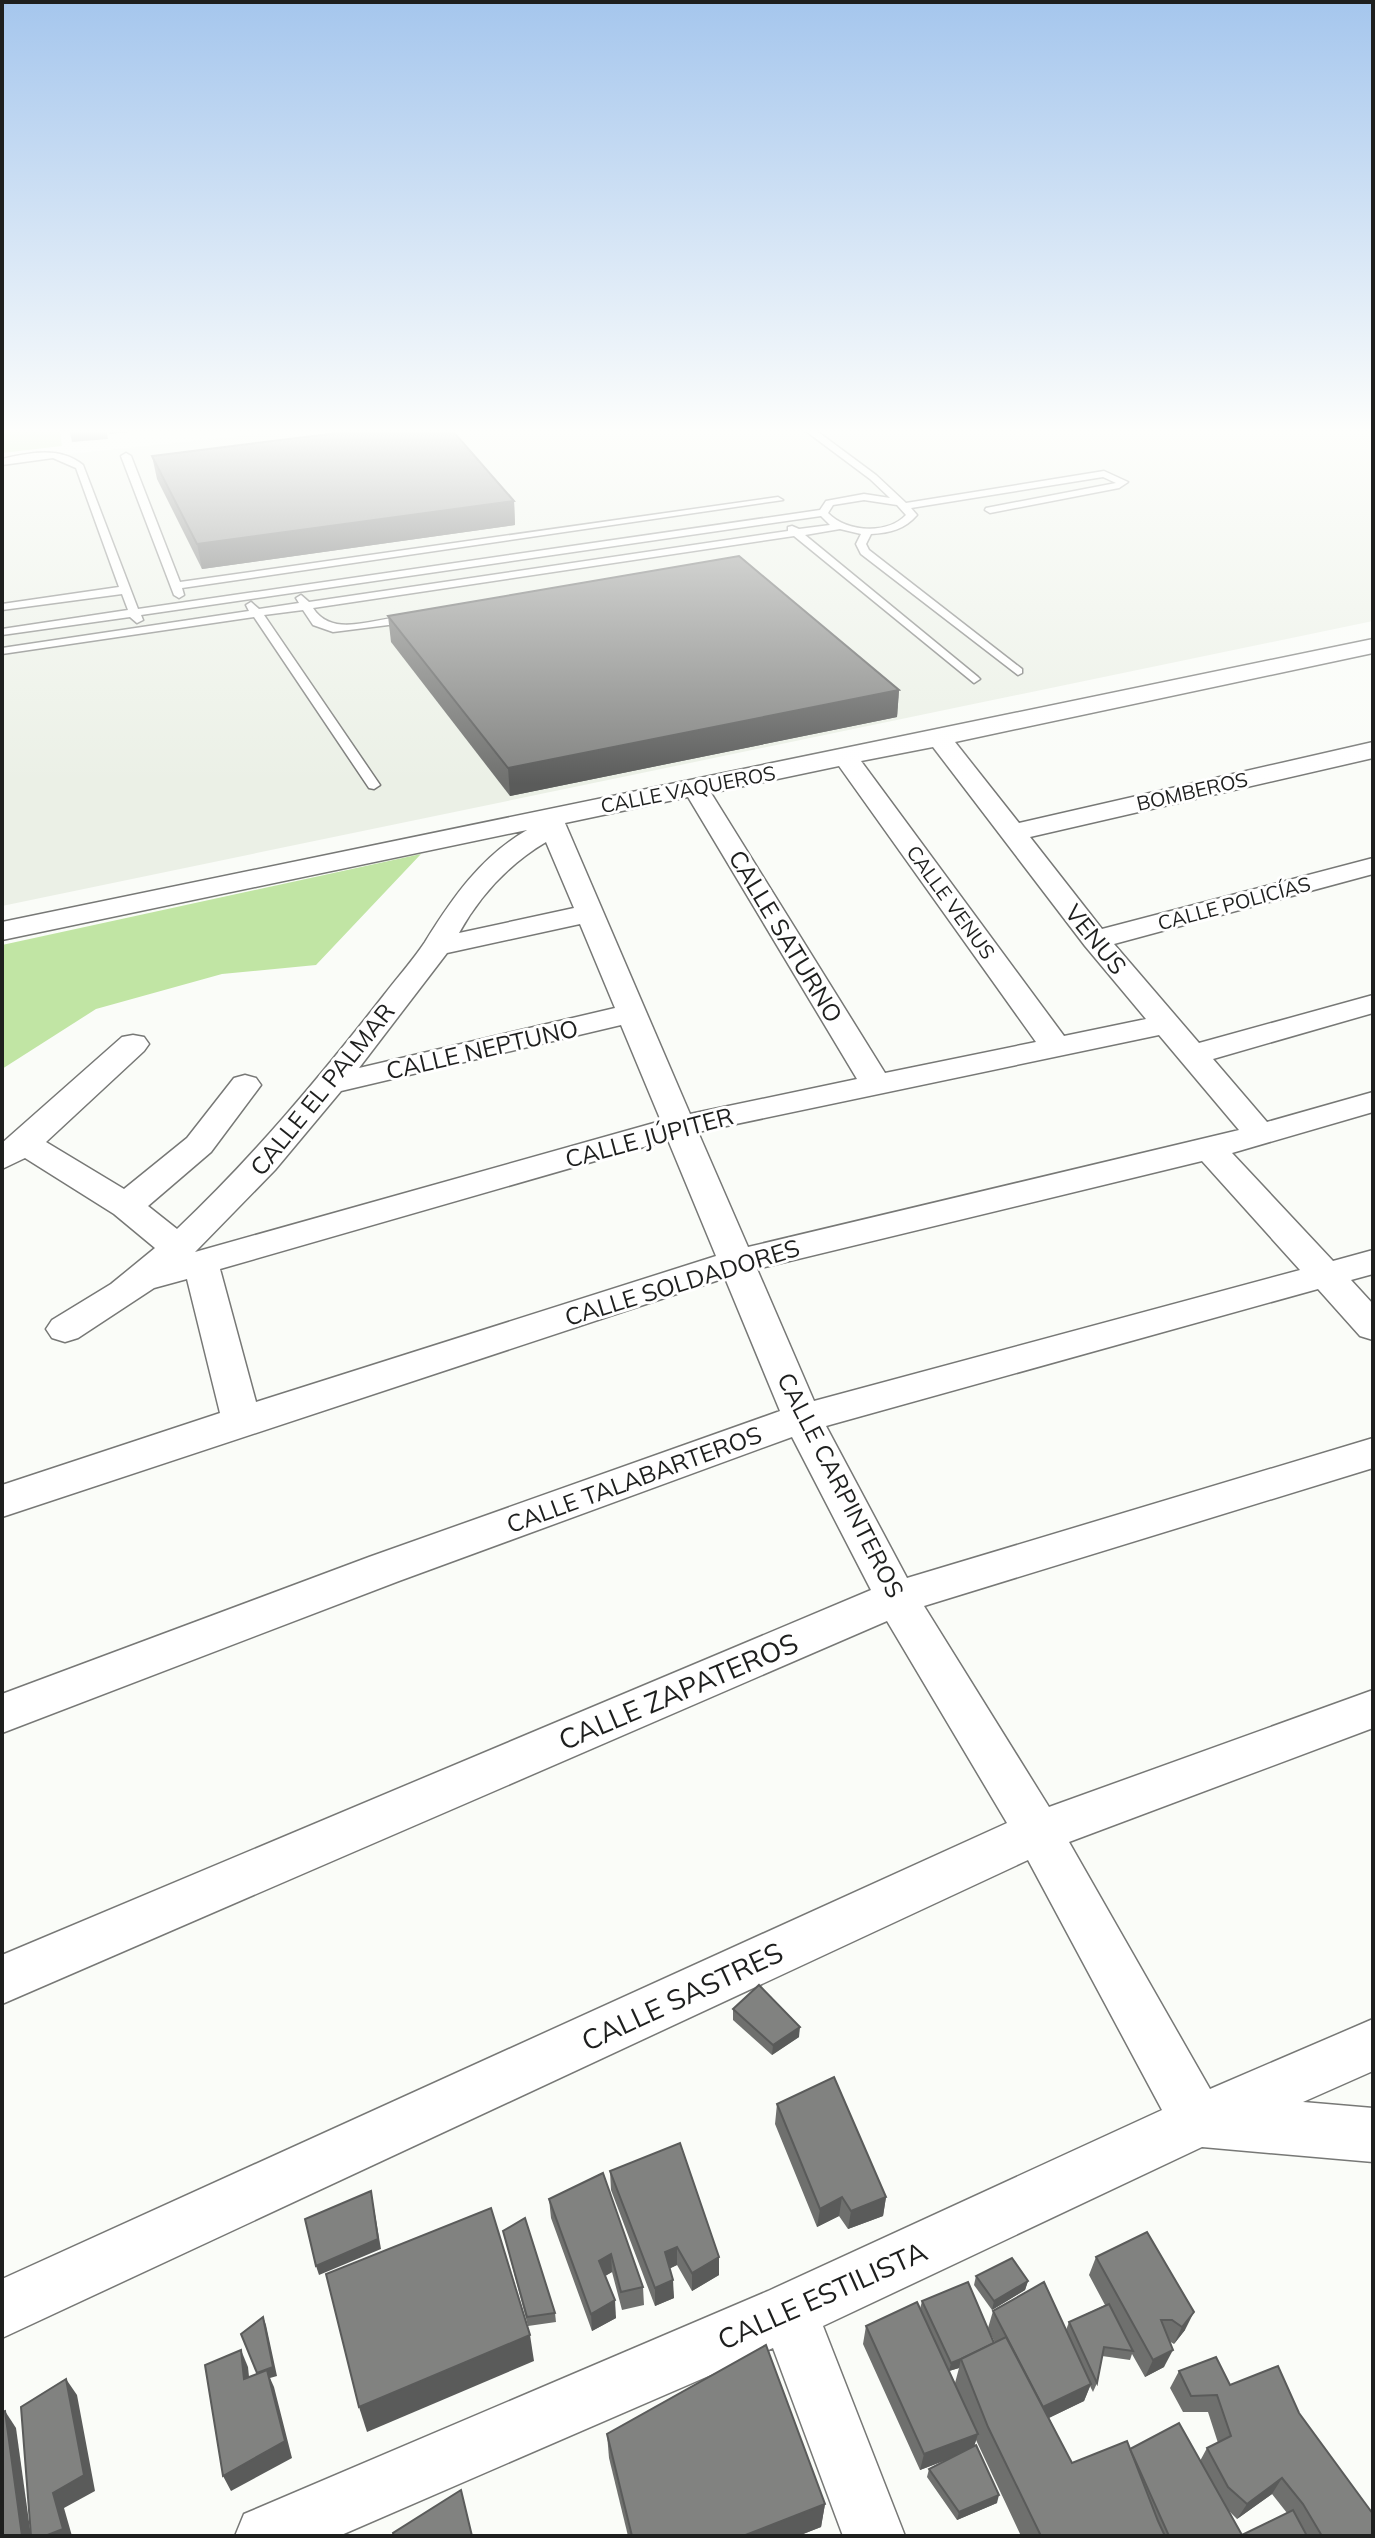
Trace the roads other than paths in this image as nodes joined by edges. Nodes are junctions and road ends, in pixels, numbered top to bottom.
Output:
1 (109, 547) edge
2 (161, 547) edge
3 (446, 547) edge
4 (584, 547) edge
5 (700, 547) edge
6 (815, 547) edge
7 (863, 547) edge
8 (176, 586) junction
9 (295, 589) junction
10 (124, 590) junction
11 (246, 596) junction
12 (183, 605) junction
13 (306, 606) junction
14 (2, 607) edge
15 (134, 612) junction
16 (257, 614) junction
17 (423, 617) edge
18 (190, 624) junction
19 (141, 630) junction
20 (2, 632) edge
21 (1373, 646) edge
22 (2, 651) edge
23 (1018, 671) dead end
24 (974, 679) dead end
25 (940, 739) junction
26 (1373, 750) edge
27 (846, 758) junction
28 (374, 785) dead end
29 (695, 788) junction
30 (552, 822) junction
31 (1012, 833) junction
32 (1373, 866) edge
33 (592, 913) junction
34 (2, 931) edge
35 (1095, 940) junction
36 (437, 946) junction
37 (1373, 1004) edge
38 (633, 1013) junction
39 (1165, 1024) junction
40 (133, 1044) dead end
41 (1056, 1047) junction
42 (1194, 1054) junction
43 (330, 1084) junction
44 (876, 1084) junction
45 (245, 1085) dead end
46 (1373, 1102) edge
47 (679, 1126) junction
48 (1259, 1133) junction
49 (1209, 1149) junction
50 (14, 1151) edge
51 (126, 1206) junction
52 (189, 1256) junction
53 (736, 1262) junction
54 (1373, 1262) edge
55 (1328, 1275) junction
56 (1373, 1327) edge
57 (65, 1329) dead end
58 (802, 1418) junction
59 (241, 1421) junction
60 (1373, 1453) edge
61 (2, 1501) edge
62 (896, 1598) junction
63 (1373, 1709) edge
64 (2, 1714) edge
65 (1038, 1832) junction
66 (2, 1980) edge
67 (1373, 2045) edge
68 (1198, 2121) junction
69 (1373, 2135) edge
70 (2, 2309) edge
71 (789, 2312) junction
72 (266, 2536) edge
73 (874, 2536) edge

1 - 10 lane
2 - 8 lane
3 - 8 lane
4 - 9 lane
5 - 13 lane
6 - 24 lane
7 - 23 lane
8 - 12 lane
9 - 11 lane
9 - 13 lane
10 - 14 lane
10 - 15 lane
11 - 12 lane
11 - 16 lane
12 - 15 lane
12 - 18 lane
13 - 16 lane
13 - 17 lane
15 - 19 lane
15 - 20 lane
16 - 18 lane
16 - 28 lane
18 - 19 lane
19 - 22 lane
21 - 25 street, CALLE VAQUEROS
25 - 27 street, CALLE VAQUEROS
25 - 31 street, VENUS
26 - 31 street, BOMBEROS
27 - 29 street, CALLE VAQUEROS
27 - 41 street, CALLE VENUS
29 - 30 street, CALLE VAQUEROS
29 - 44 street, CALLE SATURNO
30 - 33 street, CALLE CARPINTEROS
30 - 34 street, CALLE VAQUEROS
30 - 36 street, CALLE EL PALMAR
31 - 35 street, VENUS
32 - 35 street, CALLE POLICÍAS
33 - 36 street
33 - 38 street, CALLE CARPINTEROS
35 - 39 street, VENUS
36 - 43 street, CALLE EL PALMAR
37 - 42 street
38 - 43 street, CALLE NEPTUNO
38 - 47 street, CALLE CARPINTEROS
39 - 41 street, CALLE JÚPITER
39 - 42 street, VENUS
40 - 50 street
41 - 44 street, CALLE JÚPITER
42 - 48 street, VENUS
43 - 52 street, CALLE EL PALMAR
44 - 47 street, CALLE JÚPITER
45 - 51 street
46 - 48 street, CALLE SOLDADORES
47 - 52 street, CALLE JÚPITER
47 - 53 street, CALLE CARPINTEROS
48 - 49 street, CALLE SOLDADORES
49 - 53 street, CALLE SOLDADORES
49 - 55 street
50 - 51 street
51 - 52 street
52 - 57 street, CALLE JÚPITER
52 - 59 street
53 - 58 street, CALLE CARPINTEROS
53 - 59 street, CALLE SOLDADORES
54 - 55 street, CALLE TALABARTEROS
55 - 56 street
55 - 58 street, CALLE TALABARTEROS
58 - 62 street, CALLE CARPINTEROS
58 - 64 street, CALLE TALABARTEROS
59 - 61 street, CALLE SOLDADORES
60 - 62 street, CALLE ZAPATEROS
62 - 65 street, CALLE CARPINTEROS
62 - 66 street, CALLE ZAPATEROS
63 - 65 street, CALLE SASTRES
65 - 68 street, CALLE CARPINTEROS
65 - 70 street, CALLE SASTRES
67 - 68 street, CALLE ESTILISTA
68 - 69 street
68 - 71 street, CALLE ESTILISTA
71 - 72 street, CALLE ESTILISTA
71 - 73 street

